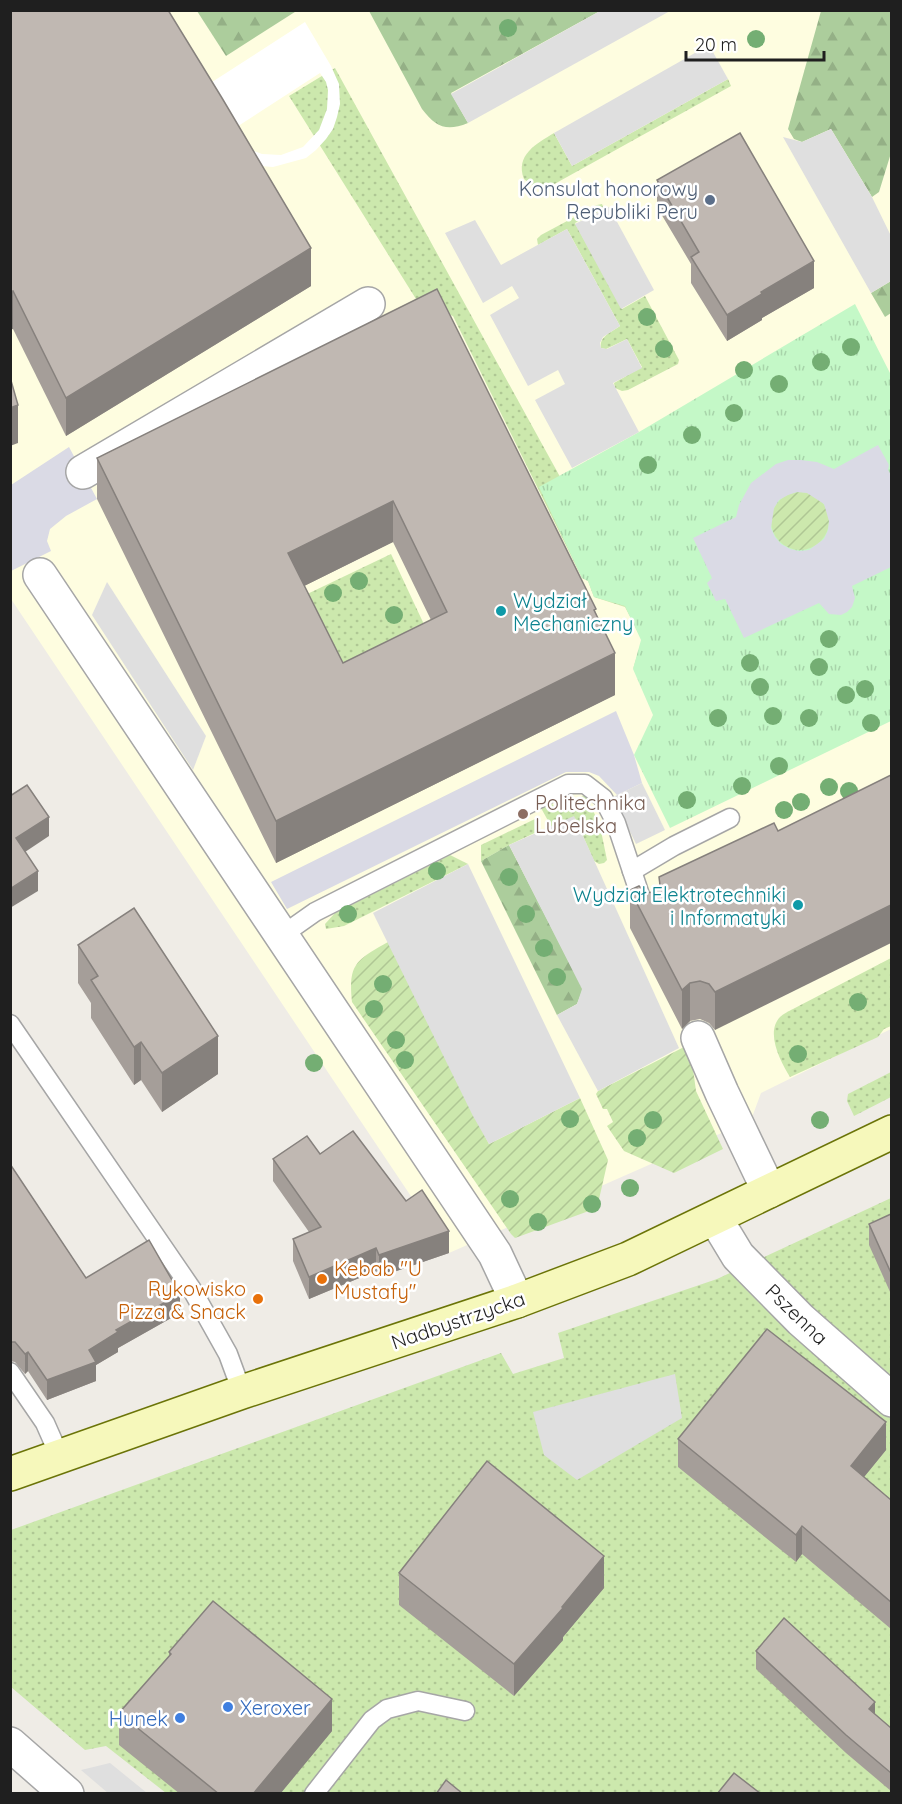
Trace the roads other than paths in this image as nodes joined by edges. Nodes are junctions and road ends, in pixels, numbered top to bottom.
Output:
1 (368, 304) dead end
2 (82, 472) dead end
3 (40, 575) dead end
4 (730, 818) dead end
5 (632, 871) junction
6 (648, 920) edge
7 (281, 936) junction
8 (10, 1024) edge
9 (698, 1038) dead end
10 (891, 1132) edge
11 (770, 1191) junction
12 (715, 1218) junction
13 (517, 1300) junction
14 (10, 1372) edge
15 (242, 1392) junction
16 (891, 1400) edge
17 (60, 1456) junction
18 (10, 1474) edge
19 (465, 1711) dead end
20 (10, 1744) edge
21 (68, 1794) edge
22 (314, 1794) edge

1 - 2 street
3 - 7 street
4 - 5 lane
5 - 6 lane
5 - 7 lane
7 - 13 street
8 - 15 lane
9 - 11 street
10 - 11 street, Nadbystrzycka
11 - 12 street, Nadbystrzycka
12 - 13 street, Nadbystrzycka
12 - 16 street, Pszenna
13 - 15 street, Nadbystrzycka
14 - 17 lane
15 - 17 street, Nadbystrzycka
17 - 18 street, Nadbystrzycka
19 - 22 lane
20 - 21 street

